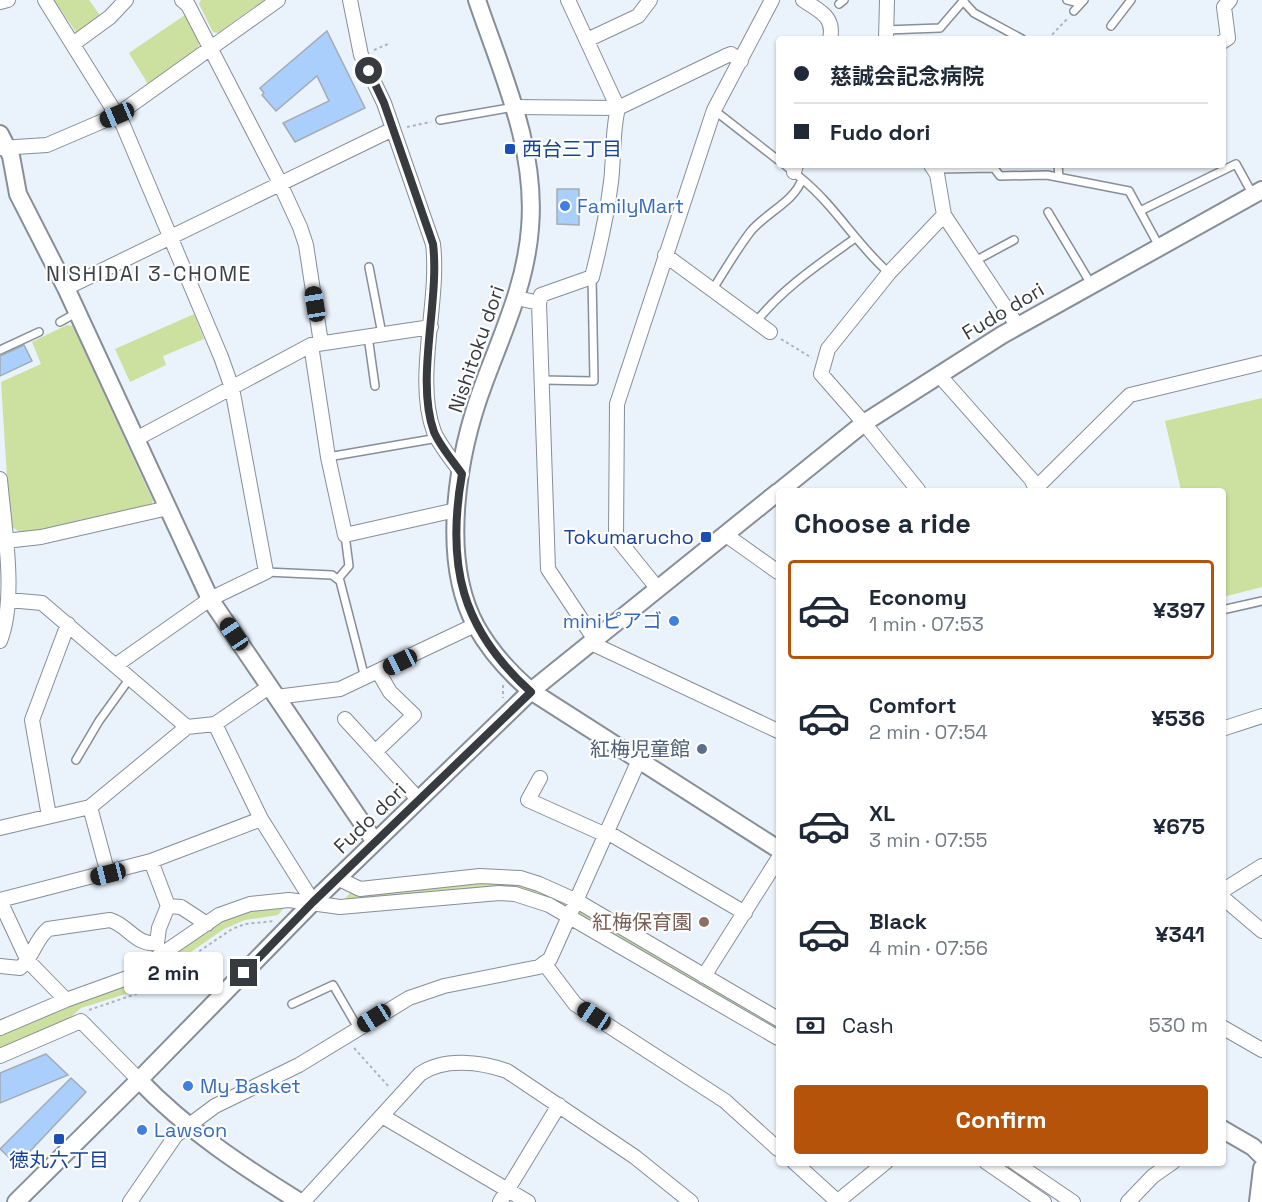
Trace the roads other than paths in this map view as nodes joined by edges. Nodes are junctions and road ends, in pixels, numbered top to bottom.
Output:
1 (8, 0) edge
2 (45, 0) edge
3 (126, 0) edge
4 (278, 0) edge
5 (350, 0) edge
6 (477, 0) edge
7 (568, 0) edge
8 (650, 0) edge
9 (772, 0) edge
10 (803, 0) edge
11 (887, 0) edge
12 (963, 0) edge
13 (1067, 0) edge
14 (1131, 0) edge
15 (1230, 0) edge
16 (0, 2) edge
17 (187, 2) edge
18 (1081, 2) edge
19 (1074, 11) road end
20 (1111, 26) dead end
21 (885, 34) edge
22 (831, 36) edge
23 (1016, 36) edge
24 (1226, 39) edge
25 (587, 40) junction
26 (73, 44) junction
27 (211, 48) junction
28 (741, 60) junction
29 (514, 107) junction
30 (618, 108) junction
31 (714, 110) junction
32 (117, 115) junction
33 (440, 120) road end
34 (397, 128) junction
35 (3, 143) edge
36 (776, 158) edge
37 (933, 168) edge
38 (994, 168) edge
39 (1058, 168) edge
40 (794, 170) edge
41 (1059, 177) junction
42 (280, 185) junction
43 (1257, 192) edge
44 (1140, 211) junction
45 (1048, 212) dead end
46 (944, 214) junction
47 (170, 238) junction
48 (854, 239) junction
49 (1014, 240) dead end
50 (1159, 246) junction
51 (665, 255) junction
52 (975, 261) junction
53 (369, 267) dead end
54 (889, 273) junction
55 (592, 277) junction
56 (1091, 284) junction
57 (66, 288) junction
58 (713, 289) junction
59 (517, 298) junction
60 (538, 303) junction
61 (78, 313) junction
62 (60, 322) dead end
63 (756, 322) junction
64 (1017, 325) junction
65 (431, 327) junction
66 (39, 332) dead end
67 (770, 332) road end
68 (382, 334) junction
69 (368, 336) junction
70 (316, 344) junction
71 (0, 350) edge
72 (1262, 363) edge
73 (939, 375) junction
74 (542, 380) junction
75 (375, 386) dead end
76 (232, 388) junction
77 (864, 423) junction
78 (438, 438) junction
79 (136, 440) junction
80 (328, 457) junction
81 (462, 474) junction
82 (0, 479) edge
83 (784, 488) edge
84 (916, 488) edge
85 (1034, 488) edge
86 (1037, 488) edge
87 (776, 494) edge
88 (1, 500) edge
89 (168, 508) junction
90 (456, 510) junction
91 (345, 535) junction
92 (726, 535) junction
93 (5, 541) junction
94 (3, 566) edge
95 (776, 571) edge
96 (266, 572) junction
97 (338, 579) junction
98 (658, 589) junction
99 (210, 599) junction
100 (9, 600) junction
101 (1262, 601) edge
102 (1226, 609) edge
103 (68, 624) junction
104 (475, 625) junction
105 (0, 641) edge
106 (593, 641) junction
107 (116, 665) junction
108 (379, 673) junction
109 (130, 678) junction
110 (365, 678) junction
111 (273, 692) junction
112 (531, 692) junction
113 (1262, 716) edge
114 (345, 719) dead end
115 (215, 724) junction
116 (187, 727) junction
117 (1226, 728) edge
118 (776, 730) edge
119 (375, 752) junction
120 (75, 760) dead end
121 (639, 760) junction
122 (540, 778) dead end
123 (419, 800) junction
124 (90, 807) junction
125 (49, 816) junction
126 (261, 819) junction
127 (0, 828) edge
128 (607, 833) junction
129 (375, 842) junction
130 (776, 848) edge
131 (151, 861) junction
132 (776, 862) edge
133 (1262, 866) edge
134 (108, 874) junction
135 (337, 878) junction
136 (1226, 888) edge
137 (1226, 900) edge
138 (0, 901) edge
139 (577, 901) junction
140 (313, 902) junction
141 (168, 906) junction
142 (745, 913) junction
143 (570, 917) junction
144 (207, 924) junction
145 (1262, 931) edge
146 (161, 948) junction
147 (28, 961) junction
148 (544, 963) junction
149 (0, 966) edge
150 (704, 976) junction
151 (66, 1000) junction
152 (292, 1004) dead end
153 (776, 1018) edge
154 (0, 1028) edge
155 (358, 1028) junction
156 (1226, 1029) edge
157 (776, 1037) edge
158 (1262, 1050) edge
159 (0, 1056) edge
160 (140, 1080) junction
161 (559, 1105) junction
162 (382, 1116) junction
163 (187, 1125) junction
164 (1226, 1131) edge
165 (776, 1147) edge
166 (1262, 1156) edge
167 (798, 1166) edge
168 (881, 1166) edge
169 (992, 1166) edge
170 (1020, 1166) edge
171 (1167, 1166) edge
172 (1262, 1168) edge
173 (504, 1196) edge
174 (16, 1202) edge
175 (130, 1202) edge
176 (301, 1202) edge
177 (528, 1202) edge
178 (692, 1202) edge
179 (837, 1202) edge
180 (1044, 1202) edge
181 (1073, 1202) edge
182 (1128, 1202) edge
183 (1258, 1202) edge

1 - 16 street
2 - 26 street
3 - 26 street
4 - 27 street
5 - 34 street
6 - 29 street, Nishitoku dori
7 - 25 street
8 - 25 street
9 - 28 street
10 - 22 street
11 - 21 street
12 - 21 lane
12 - 23 lane
13 - 18 lane
14 - 20 lane
15 - 24 street
17 - 27 street
18 - 19 lane
25 - 30 street
26 - 32 street
27 - 32 street
27 - 42 street
28 - 30 street
28 - 31 street
29 - 30 street
29 - 33 lane
29 - 59 street, Nishitoku dori
30 - 55 street
31 - 36 lane
31 - 51 street
32 - 35 street
32 - 47 street
34 - 42 street
34 - 65 street
35 - 57 street
37 - 46 street
38 - 41 lane
39 - 41 lane
40 - 48 lane
40 - 58 lane
41 - 44 lane
42 - 47 street
42 - 70 street
43 - 44 lane
43 - 50 street, Fudo dori
44 - 50 lane
45 - 56 lane
46 - 52 street
46 - 54 street
47 - 57 street
47 - 76 street
48 - 54 lane
48 - 63 lane
49 - 52 lane
50 - 56 street, Fudo dori
51 - 58 street
51 - 98 street
52 - 64 street
53 - 68 lane
54 - 77 street
55 - 60 street
55 - 74 lane
56 - 64 street, Fudo dori
57 - 61 street
58 - 63 street
59 - 60 street
59 - 81 street, Nishitoku dori
60 - 74 street
61 - 62 lane
61 - 79 street
63 - 67 street
64 - 73 street, Fudo dori
65 - 68 street
65 - 78 street
66 - 71 lane
68 - 69 street
69 - 70 street
69 - 75 lane
70 - 76 street
70 - 80 street
72 - 86 street
73 - 77 street, Fudo dori
73 - 85 street
74 - 106 street
76 - 79 street
76 - 96 street
77 - 83 street, Fudo dori
77 - 84 street
78 - 80 lane
78 - 81 street
79 - 89 street
80 - 91 street
81 - 90 street, Nishitoku dori
82 - 88 street
87 - 92 street, Fudo dori
88 - 93 street
89 - 93 street
89 - 99 street
90 - 91 street
90 - 104 street, Nishitoku dori
91 - 97 lane
92 - 95 street
92 - 98 street, Fudo dori
93 - 94 street
94 - 100 street
96 - 97 lane
96 - 99 street
97 - 110 lane
98 - 106 street, Fudo dori
99 - 107 street
99 - 111 street
100 - 103 street
100 - 105 street
101 - 102 lane
103 - 107 street
103 - 125 street
104 - 108 street
104 - 112 street, Nishitoku dori
106 - 112 street, Fudo dori
106 - 118 street
107 - 109 street
108 - 110 street
108 - 119 street
109 - 116 street
109 - 120 lane
110 - 111 street
111 - 115 street
111 - 129 street
112 - 121 street, Nishitoku dori
112 - 123 street, Fudo dori
113 - 117 street
114 - 119 street
115 - 116 street
115 - 126 street
116 - 124 street
119 - 123 street
121 - 128 street
121 - 130 street, Nishitoku dori
122 - 128 street
123 - 129 street, Fudo dori
124 - 125 street
124 - 134 street
125 - 127 street
126 - 131 street
126 - 140 street
128 - 139 street
128 - 142 street
129 - 135 street, Fudo dori
131 - 134 street
131 - 141 street
132 - 142 street
133 - 136 street
134 - 138 street
135 - 139 street
135 - 140 street, Fudo dori
137 - 145 street
138 - 147 street
139 - 143 street
139 - 150 street
140 - 143 street
140 - 144 street
140 - 160 street, Fudo dori
141 - 144 street
141 - 146 street
142 - 150 street
143 - 148 street
143 - 157 street
144 - 146 street
146 - 147 street
146 - 151 street
147 - 149 street
147 - 151 street
148 - 155 street
148 - 165 street
150 - 153 street
151 - 154 street
152 - 155 lane
155 - 163 street
156 - 158 street
159 - 160 street
160 - 163 street
160 - 174 street, Fudo dori
161 - 162 street
161 - 173 street
161 - 178 street
162 - 173 street
162 - 176 street
163 - 175 street
163 - 176 street
164 - 166 street
167 - 179 street
168 - 179 street
169 - 180 street
170 - 181 street
171 - 182 street
172 - 183 street
173 - 177 street

